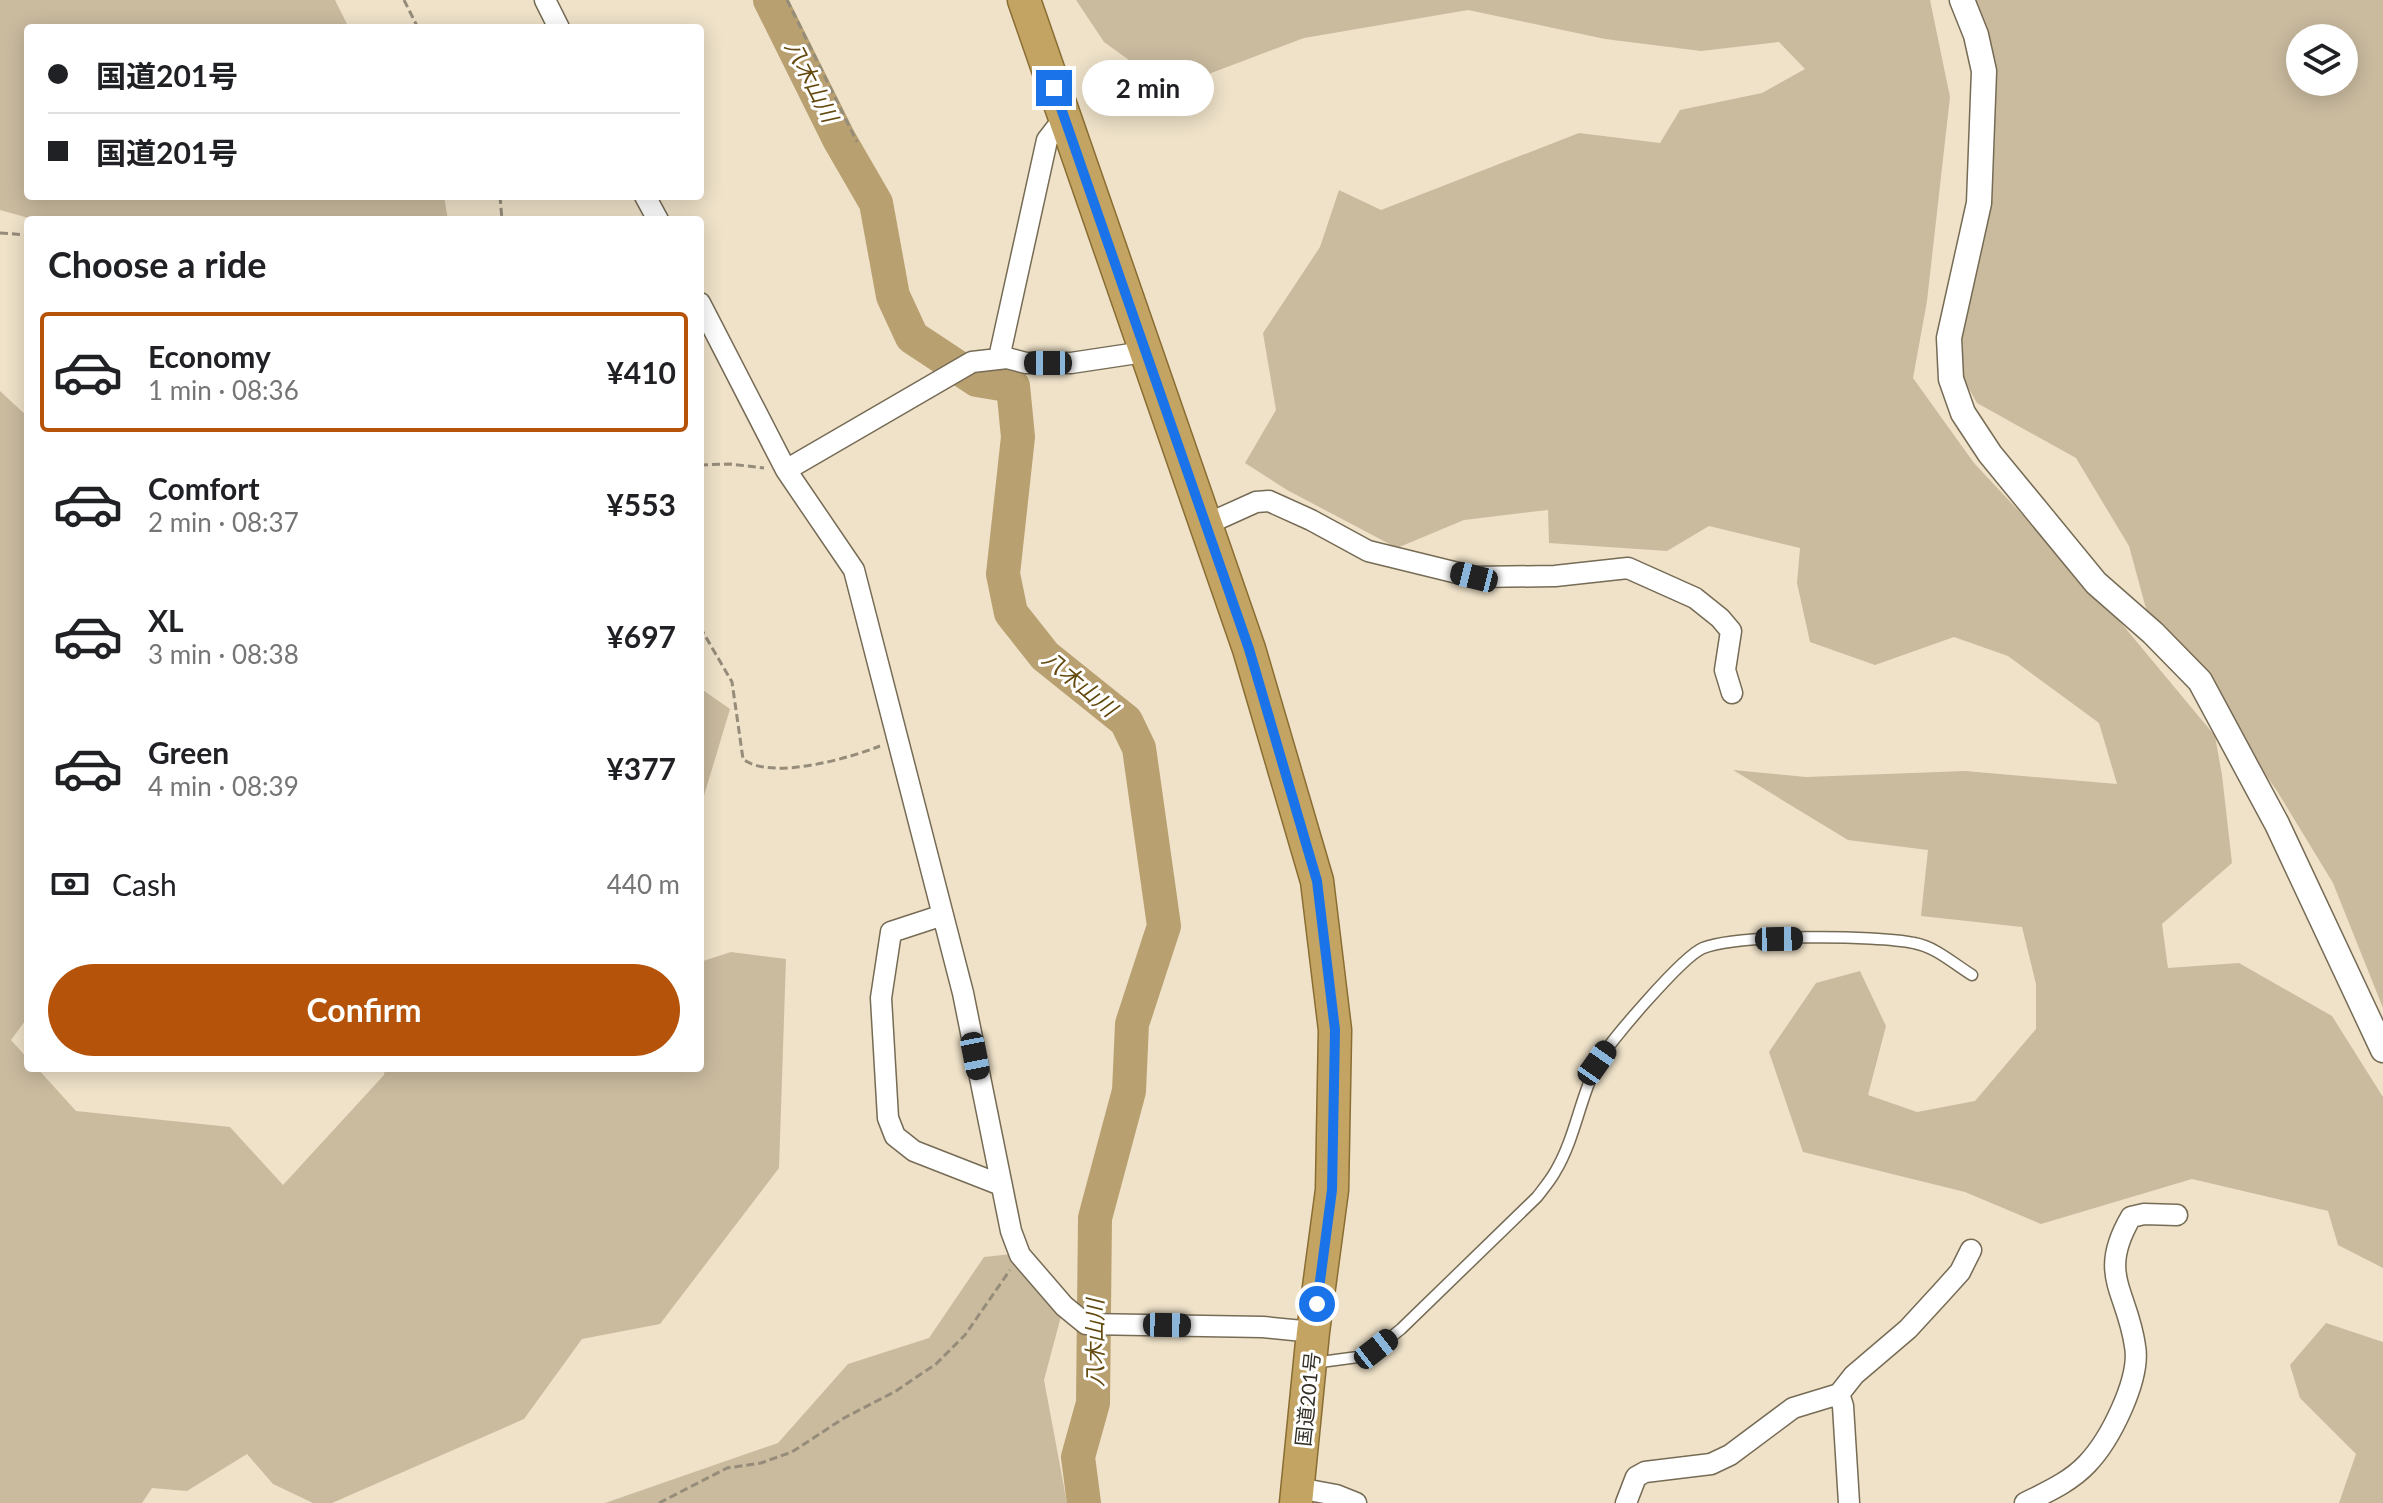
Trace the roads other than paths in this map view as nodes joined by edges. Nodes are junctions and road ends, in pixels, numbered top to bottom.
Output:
1 (545, 0) edge
2 (1024, 0) edge
3 (1962, 0) edge
4 (557, 24) edge
5 (1064, 118) junction
6 (704, 311) edge
7 (1144, 352) junction
8 (999, 358) junction
9 (786, 470) junction
10 (1205, 525) junction
11 (1732, 693) dead end
12 (943, 915) junction
13 (1972, 975) dead end
14 (2383, 1050) edge
15 (1001, 1185) junction
16 (2177, 1215) dead end
17 (1971, 1250) dead end
18 (1312, 1348) junction
19 (1839, 1394) junction
20 (1297, 1495) edge
21 (1356, 1503) edge
22 (1626, 1503) edge
23 (1849, 1503) edge
24 (2025, 1503) edge

1 - 4 street
2 - 5 highway, 国道201号
3 - 14 street
5 - 7 highway, 国道201号
5 - 8 street
6 - 9 street
7 - 8 street
7 - 10 highway, 国道201号
8 - 9 street
9 - 12 street
10 - 11 street
10 - 18 highway, 国道201号
12 - 15 street
12 - 15 street
13 - 18 lane
15 - 18 street
16 - 24 street
17 - 19 street
18 - 20 highway, 国道201号
19 - 22 street
19 - 23 street
20 - 21 street

